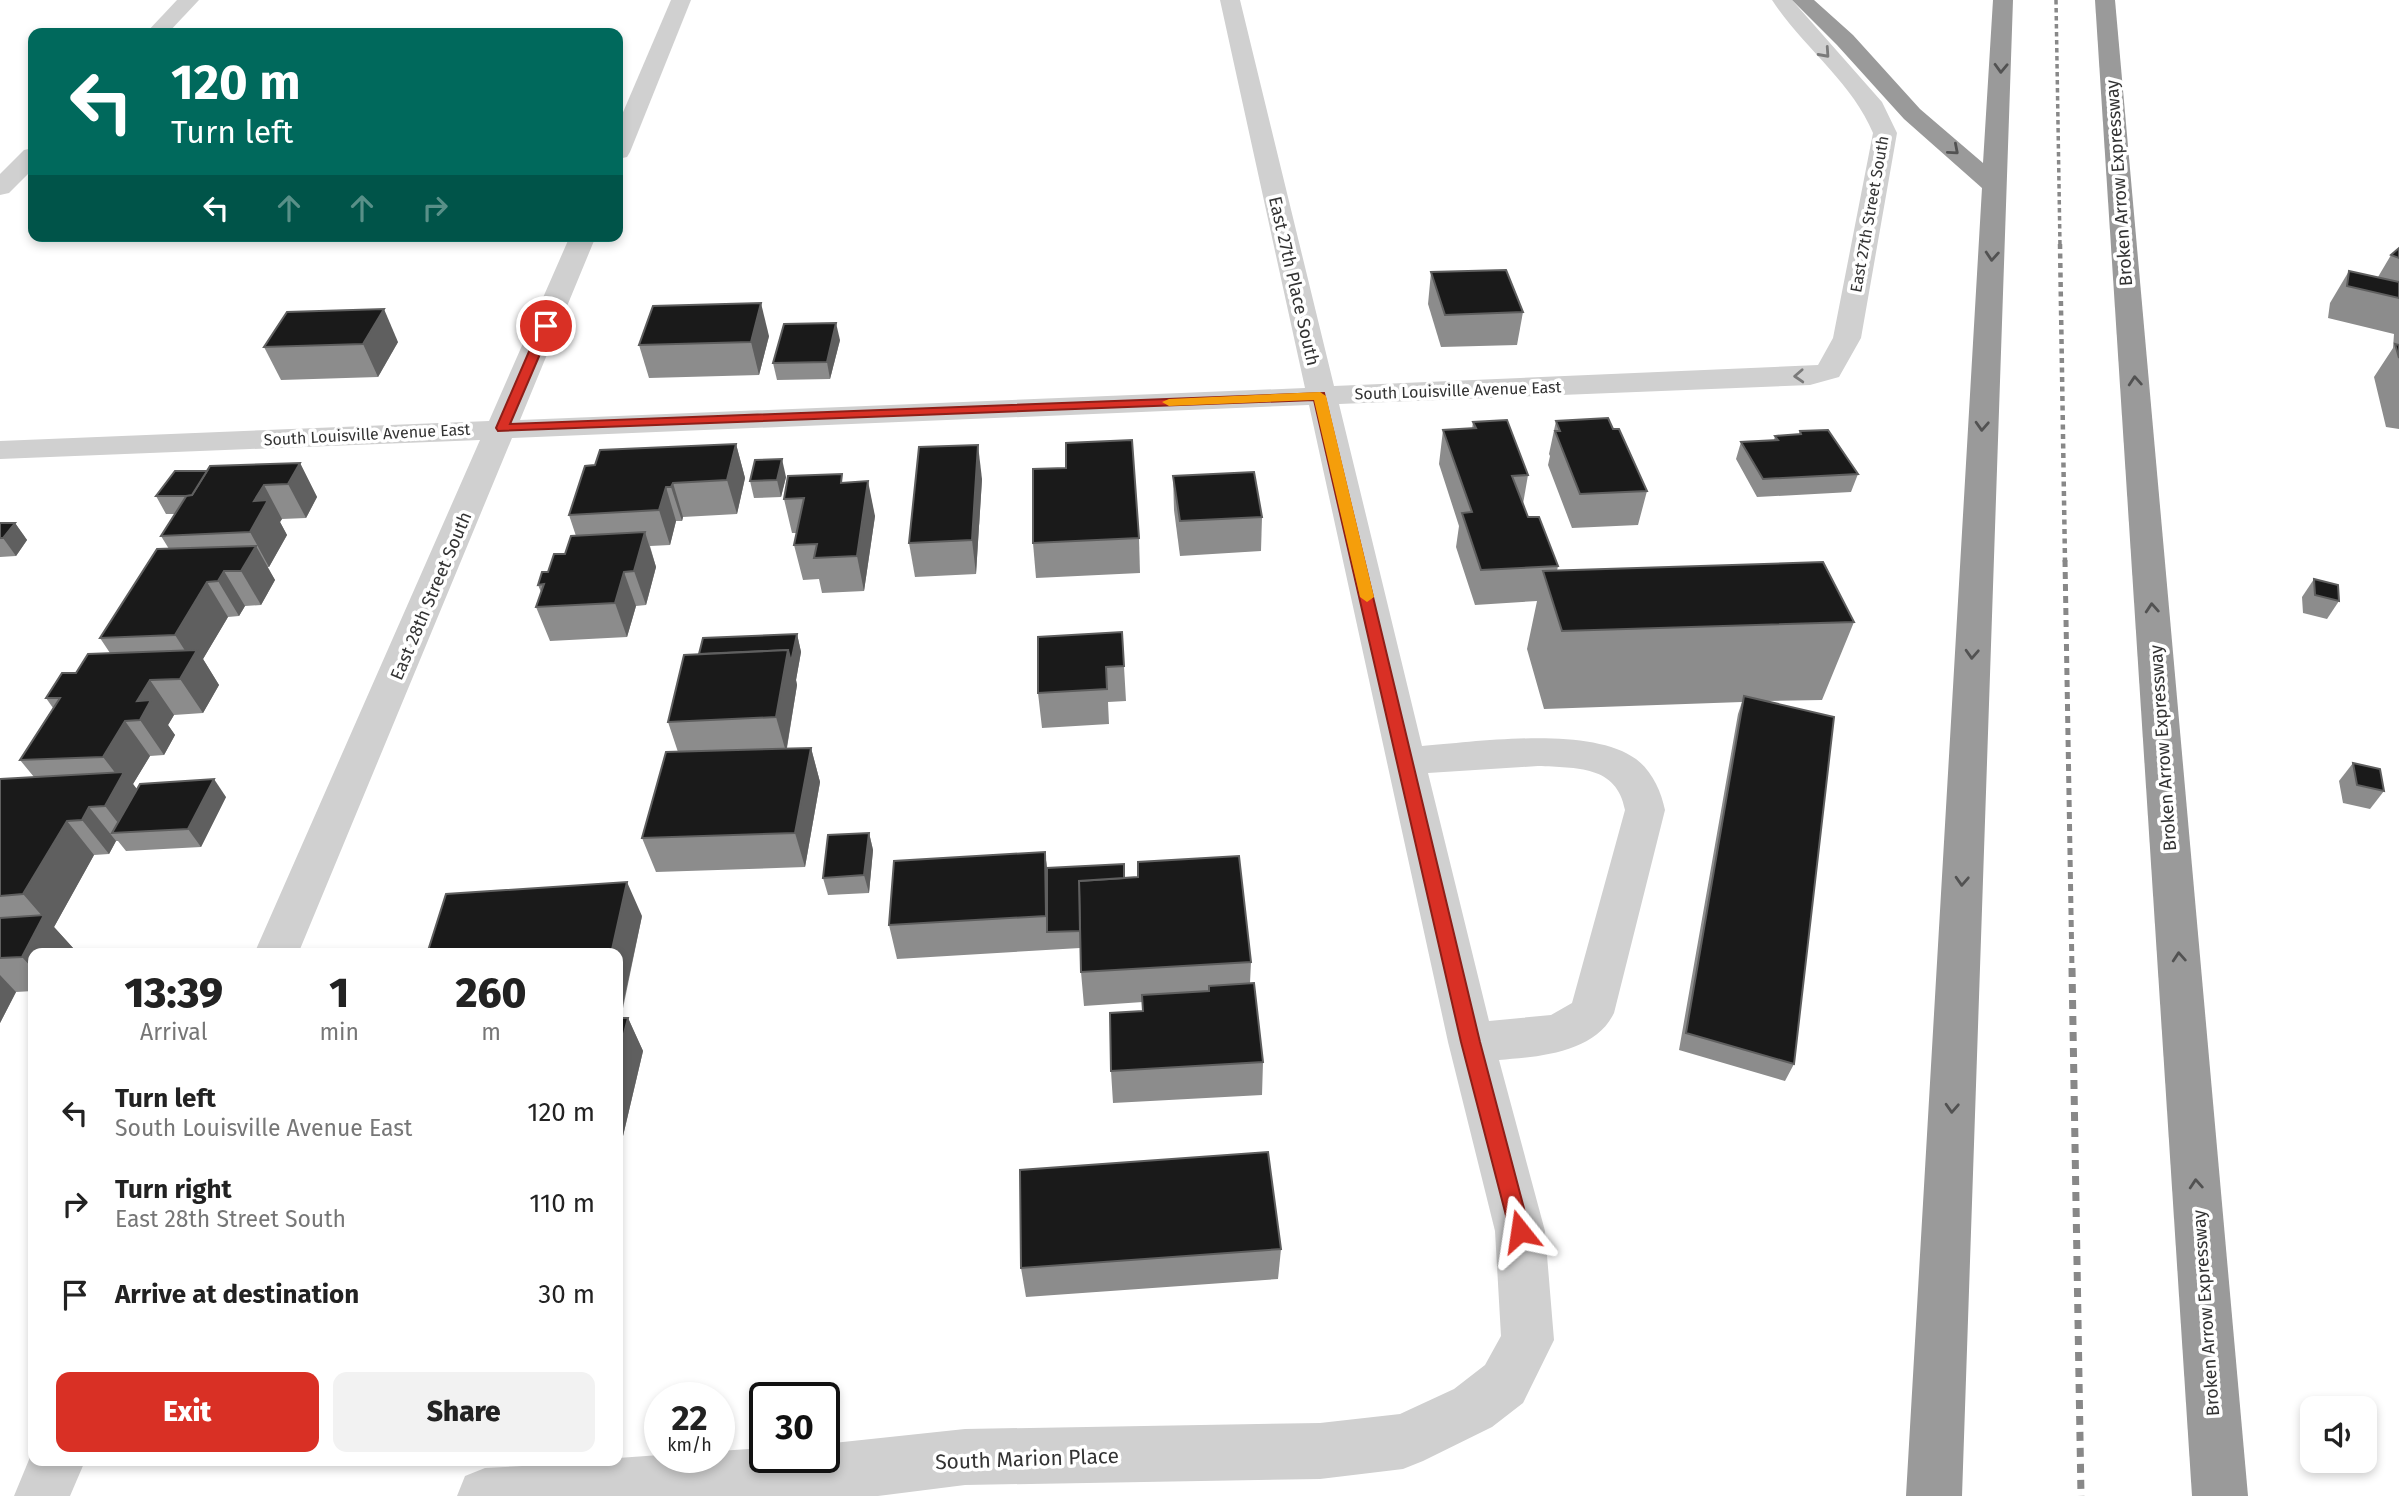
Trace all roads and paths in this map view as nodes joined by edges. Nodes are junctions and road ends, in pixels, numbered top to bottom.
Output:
1 (190, 0) edge
2 (681, 0) edge
3 (1230, 0) edge
4 (1782, 0) edge
5 (1802, 0) edge
6 (2003, 0) edge
7 (2105, 0) edge
8 (161, 28) edge
9 (623, 140) edge
10 (28, 160) edge
11 (1996, 187) junction
12 (0, 188) edge
13 (580, 242) edge
14 (1847, 338) joint
15 (1320, 396) junction
16 (502, 428) junction
17 (0, 450) edge
18 (1406, 761) junction
19 (279, 948) edge
20 (1471, 1042) junction
21 (1528, 1340) joint
22 (55, 1466) edge
23 (877, 1482) edge
24 (42, 1496) edge
25 (485, 1496) edge
26 (1934, 1496) edge
27 (2220, 1496) edge

1 - 8 street
2 - 9 street
3 - 15 street, East 27th Place South
4 -> 14 street, East 27th Street South
5 -> 11 highway
6 -> 11 highway
27 -> 7 highway, Broken Arrow Expressway
10 - 12 street
11 -> 26 highway
13 - 16 street, East 28th Street South
14 -> 15 street, South Louisville Avenue East
15 - 16 street, South Louisville Avenue East
15 - 18 street, East 27th Place South
16 - 17 street, South Louisville Avenue East
16 - 19 street, East 28th Street South
18 - 20 street, East 27th Place South
18 - 20 street
20 - 21 street, East 27th Place South
21 - 23 street, South Marion Place
22 - 24 street
23 - 25 street, South Marion Place

